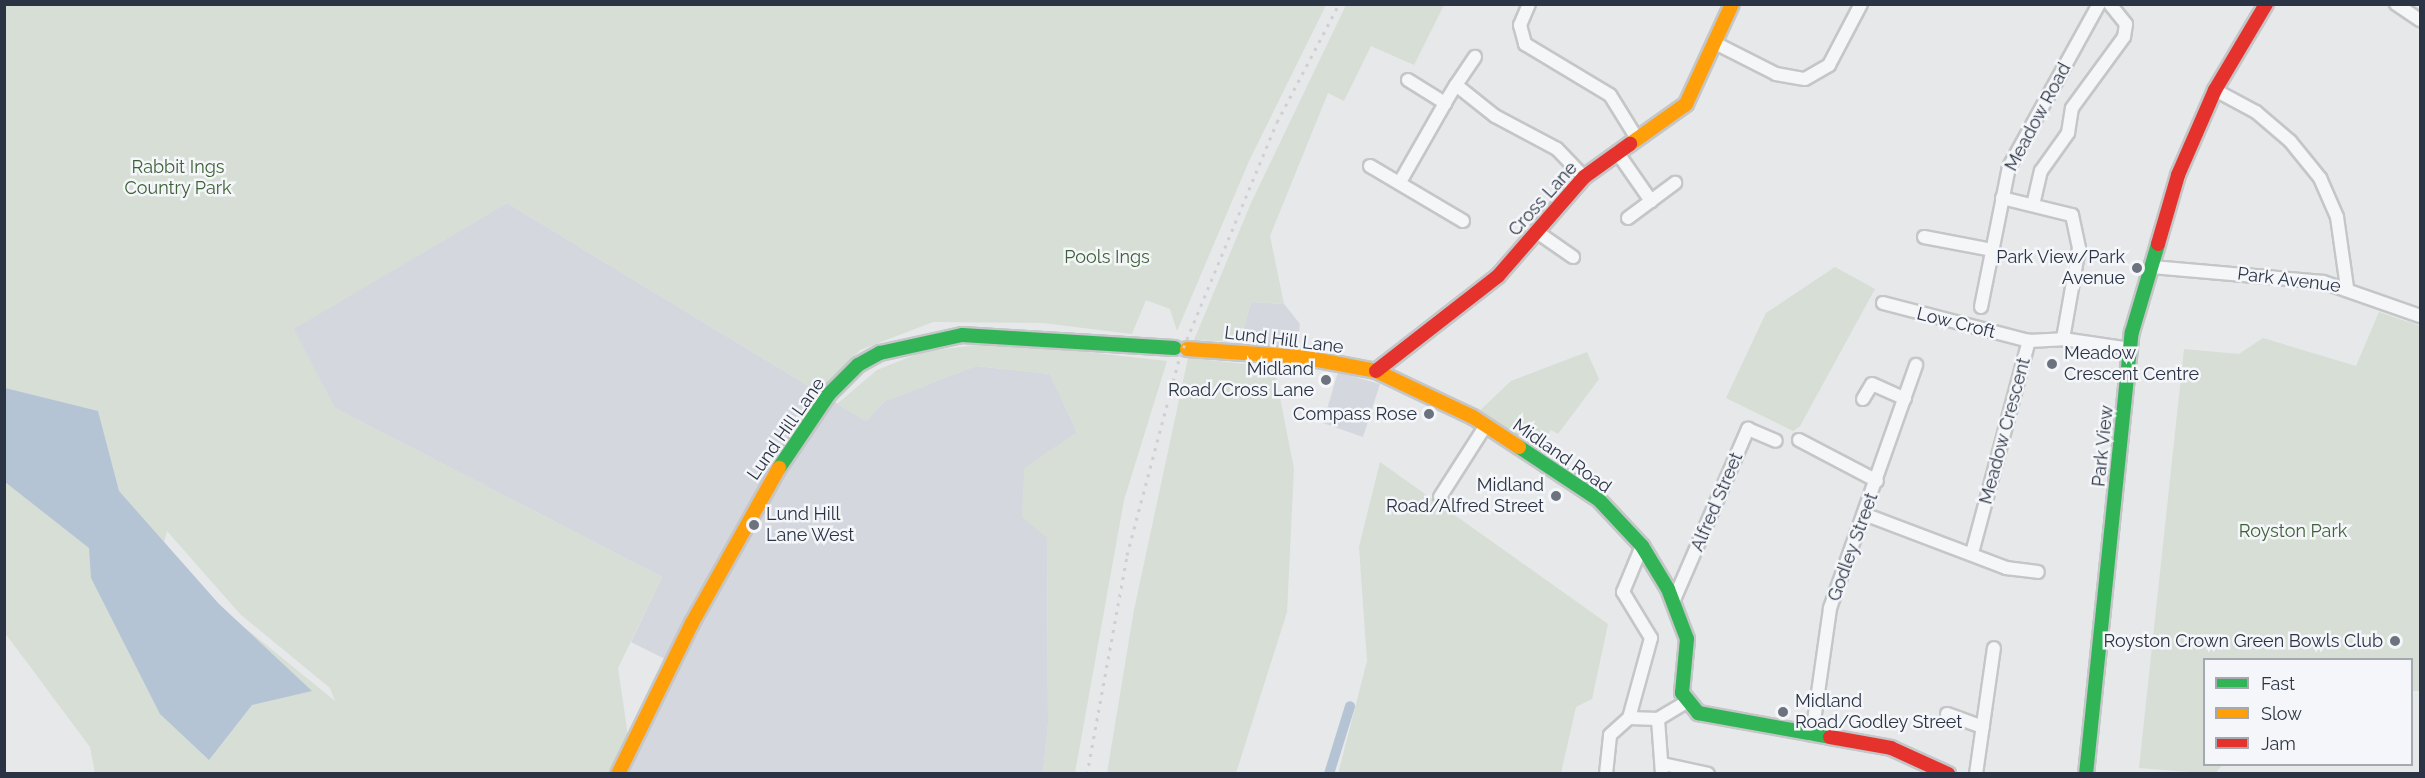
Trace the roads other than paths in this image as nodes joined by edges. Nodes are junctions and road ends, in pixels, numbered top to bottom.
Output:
1 (1528, 4) edge
2 (1732, 4) edge
3 (1861, 4) edge
4 (2099, 4) edge
5 (2266, 4) edge
6 (2396, 4) edge
7 (2118, 7) edge
8 (2421, 21) edge
9 (1715, 43) junction
10 (1475, 57) dead end
11 (1408, 80) dead end
12 (1456, 85) junction
13 (2215, 90) junction
14 (1445, 103) junction
15 (1636, 137) junction
16 (1617, 152) junction
17 (1370, 166) dead end
18 (1584, 177) junction
19 (1400, 182) junction
20 (1675, 183) dead end
21 (2002, 198) junction
22 (1651, 201) junction
23 (2033, 205) junction
24 (1628, 218) dead end
25 (1463, 221) dead end
26 (1537, 232) junction
27 (1924, 237) dead end
28 (1992, 250) junction
29 (1573, 257) dead end
30 (2152, 267) junction
31 (2347, 287) junction
32 (1883, 303) dead end
33 (1981, 307) dead end
34 (2421, 316) edge
35 (2062, 339) junction
36 (2029, 341) junction
37 (2130, 350) junction
38 (1916, 365) dead end
39 (1376, 371) junction
40 (1863, 399) dead end
41 (1905, 399) junction
42 (1486, 425) junction
43 (1799, 440) dead end
44 (1776, 441) dead end
45 (1877, 481) junction
46 (1440, 497) dead end
47 (1864, 514) junction
48 (1642, 546) junction
49 (1972, 553) junction
50 (2038, 572) dead end
51 (1673, 602) junction
52 (1994, 648) dead end
53 (1685, 703) junction
54 (1947, 714) dead end
55 (1629, 718) junction
56 (1658, 719) junction
57 (1983, 728) junction
58 (1812, 735) junction
59 (1663, 769) edge
60 (1943, 772) edge
61 (618, 774) edge
62 (1606, 774) edge
63 (1708, 774) edge
64 (1976, 774) edge
65 (2086, 774) edge

1 - 15 street
2 - 9 main road, Cross Lane
3 - 9 street
4 - 21 street, Meadow Road
5 - 13 main road, Park View
6 - 8 street
7 - 23 street
9 - 15 main road, Cross Lane
10 - 12 street
11 - 14 street
12 - 14 street
12 - 18 street
13 - 30 main road, Park View
13 - 31 street
14 - 19 street
15 - 16 main road, Cross Lane
16 - 18 main road, Cross Lane
16 - 22 street
17 - 19 street
18 - 26 main road, Cross Lane
19 - 25 street
20 - 22 street
21 - 23 street
21 - 28 street, Meadow Road
22 - 24 street
23 - 35 street
26 - 29 street
26 - 39 main road, Cross Lane
27 - 28 street
28 - 33 street, Meadow Road
30 - 31 street, Park Avenue
30 - 37 main road, Park View
31 - 34 street, Park Avenue
32 - 36 street, Low Croft
35 - 36 street, Meadow Crescent
35 - 37 street, Meadow Crescent
36 - 49 street, Meadow Crescent
37 - 65 main road, Park View
38 - 41 street, Godley Street
39 - 42 main road, Midland Road
39 - 61 main road, Lund Hill Lane
40 - 41 street
41 - 45 street, Godley Street
42 - 46 street
42 - 48 main road, Midland Road
43 - 45 street
44 - 51 street, Alfred Street
45 - 47 street, Godley Street
47 - 49 street
47 - 58 street, Godley Street
48 - 51 main road, Midland Road
48 - 55 street
49 - 50 street
51 - 53 main road, Midland Road
52 - 57 street
53 - 56 street
53 - 58 main road
54 - 57 street
55 - 56 street
55 - 62 street
56 - 59 street
57 - 64 street
58 - 60 main road
59 - 63 street

